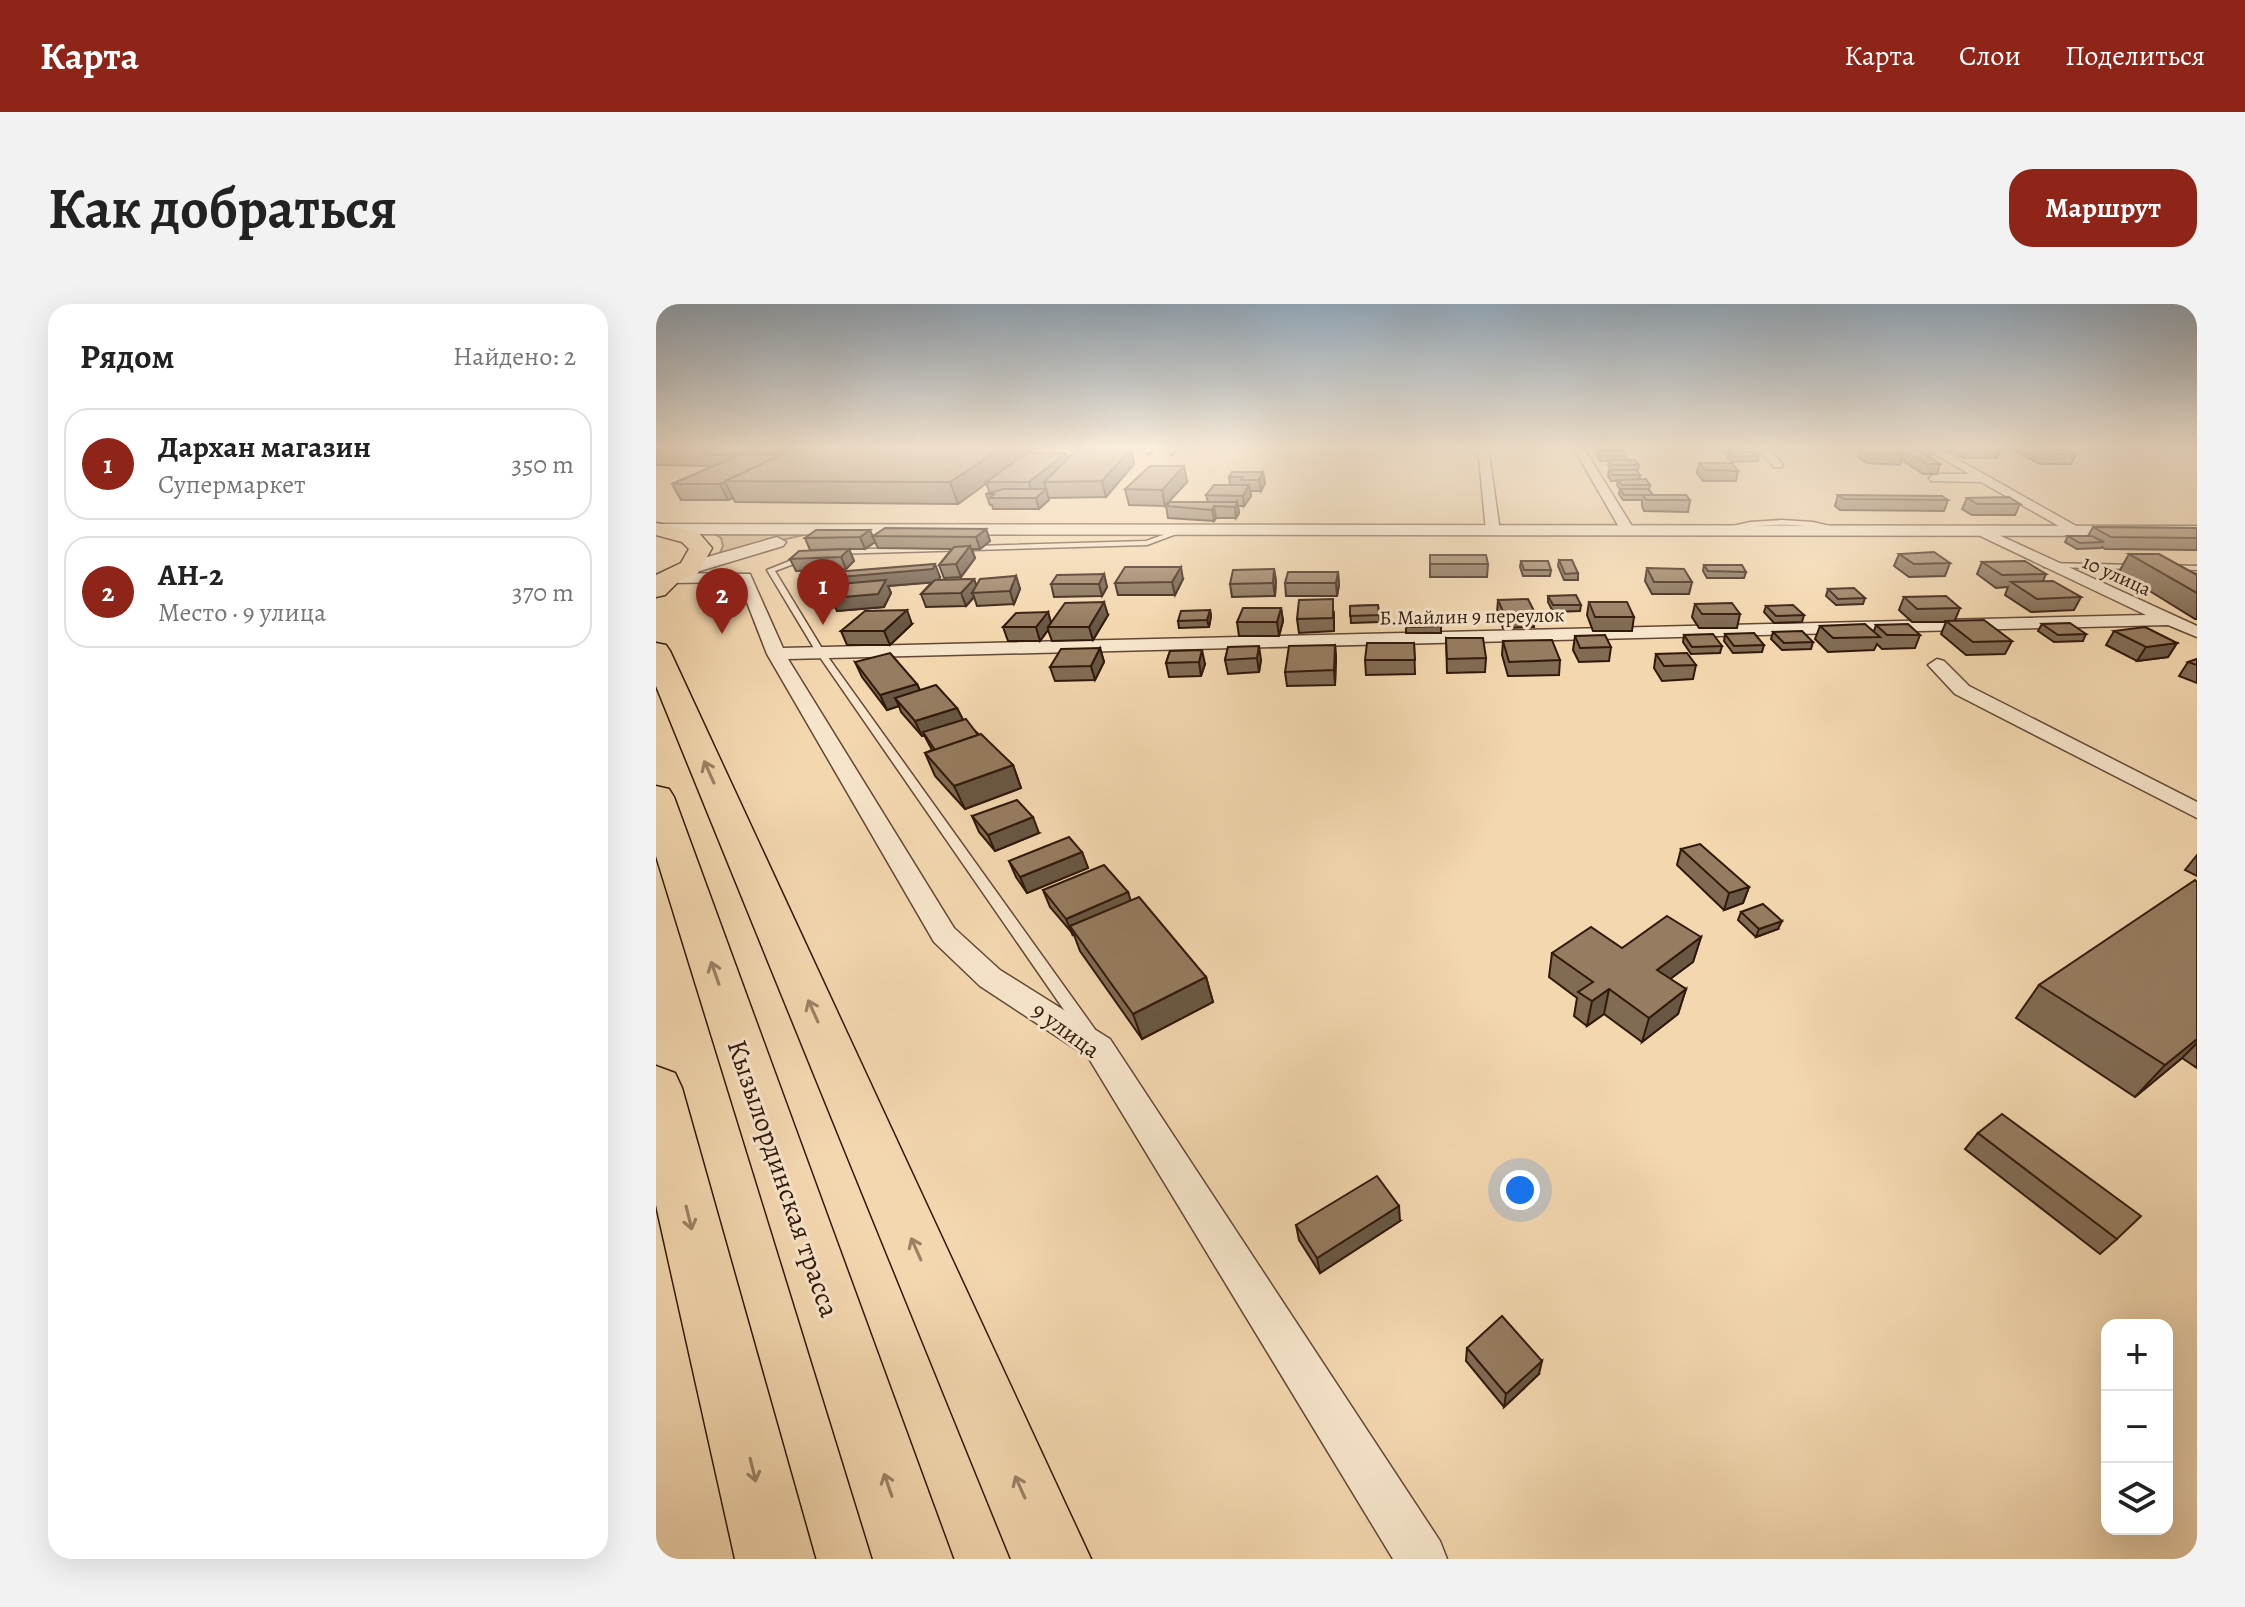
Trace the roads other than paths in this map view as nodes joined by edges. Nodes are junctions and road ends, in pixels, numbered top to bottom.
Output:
1 (1490, 506) edge
2 (1613, 506) edge
3 (2034, 506) edge
4 (656, 529) edge
5 (914, 530) junction
6 (1979, 530) junction
7 (1493, 531) junction
8 (1628, 531) junction
9 (2078, 531) junction
10 (2197, 531) edge
11 (1177, 532) junction
12 (2047, 565) junction
13 (2197, 568) edge
14 (668, 580) edge
15 (2169, 620) junction
16 (2197, 632) edge
17 (656, 651) edge
18 (821, 653) junction
19 (776, 654) junction
20 (1937, 665) dead end
21 (656, 797) edge
22 (2197, 811) edge
23 (1099, 1048) junction
24 (656, 1088) edge
25 (775, 1559) edge
26 (913, 1559) edge
27 (1051, 1559) edge
28 (1422, 1559) edge

1 - 7 street
2 - 8 street
3 - 9 street
4 - 5 street
4 - 14 main road
5 - 11 street
5 - 14 street
6 - 8 street
6 - 9 street
6 - 12 street, 10 улица
7 - 8 street
7 - 11 street
9 - 10 street
11 - 18 lane
12 - 13 lane
12 - 15 street, 10 улица
14 - 19 street, 9 улица
15 - 16 street, 10 улица
15 - 18 street, Б.Майлин 9 переулок
27 -> 17 main road
18 - 19 street, Б.Майлин 9 переулок
18 - 23 lane
19 - 23 street, 9 улица
20 - 22 street
26 -> 21 main road, Кызылординская трасса
23 - 28 street, 9 улица
24 -> 25 main road

